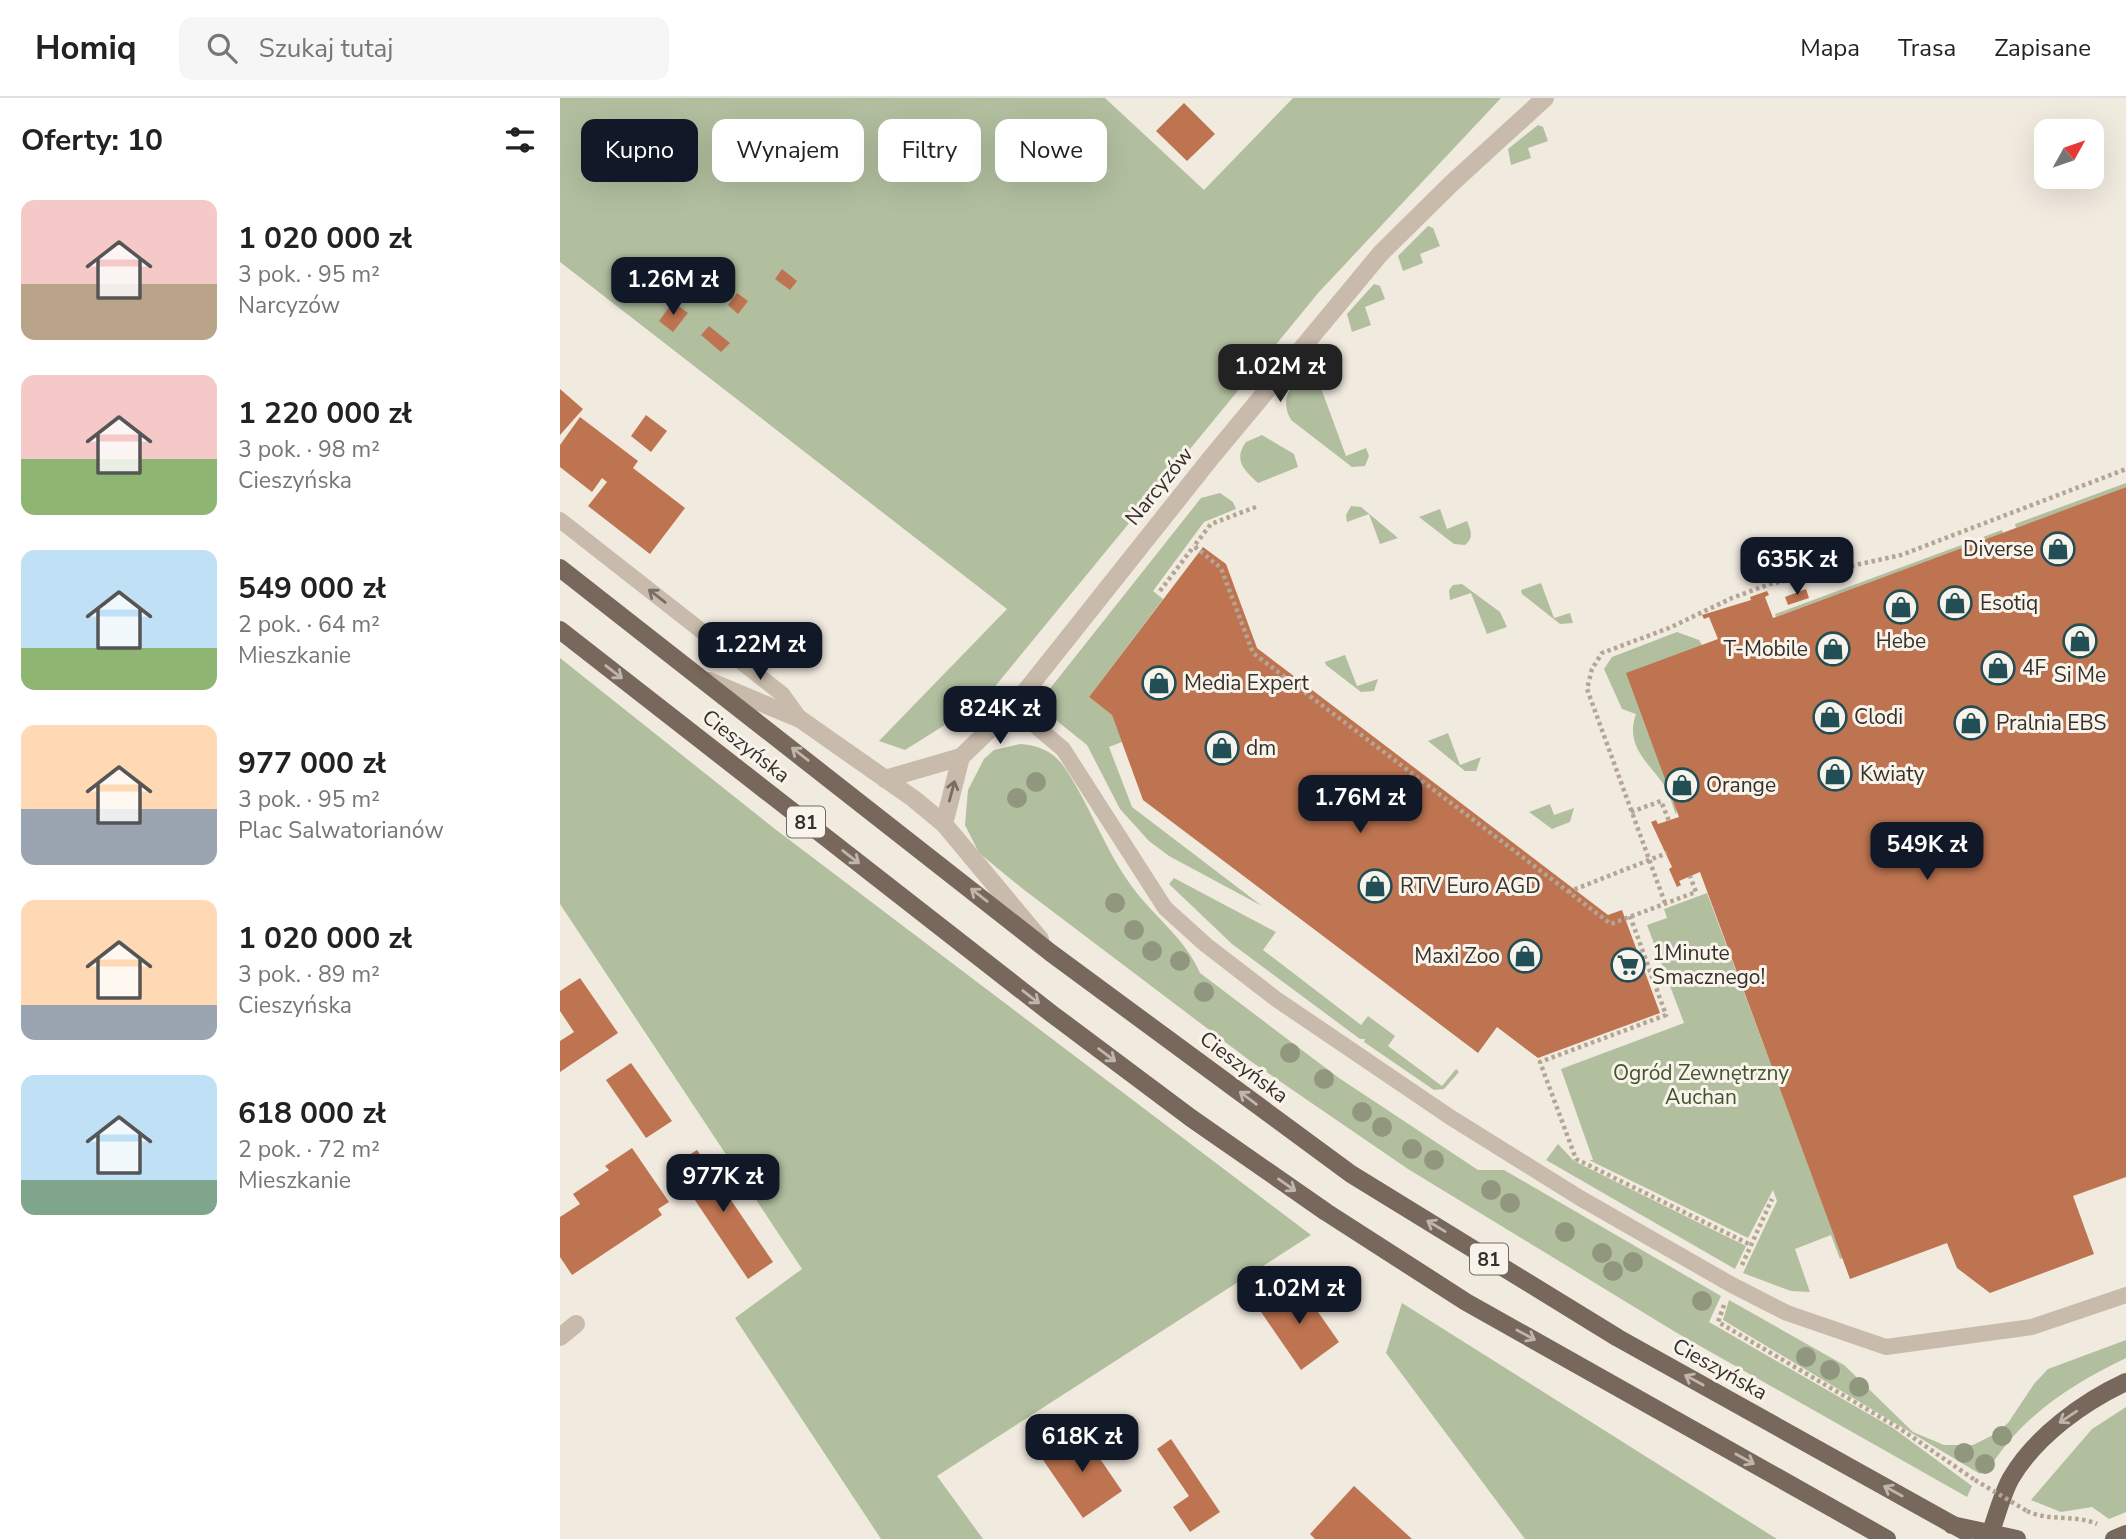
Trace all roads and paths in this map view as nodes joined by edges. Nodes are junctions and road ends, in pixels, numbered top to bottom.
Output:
1 (1545, 98) edge
2 (2126, 469) edge
3 (1256, 507) dead end
4 (560, 520) edge
5 (1194, 546) junction
6 (560, 568) edge
7 (1160, 591) dead end
8 (560, 630) edge
9 (706, 680) junction
10 (1013, 707) junction
11 (800, 719) junction
12 (961, 757) junction
13 (885, 779) junction
14 (1631, 812) junction
15 (1669, 821) dead end
16 (944, 824) junction
17 (1667, 853) dead end
18 (1649, 860) junction
19 (1690, 876) dead end
20 (1568, 892) junction
21 (1665, 903) junction
22 (1630, 916) junction
23 (1051, 953) junction
24 (1772, 1199) dead end
25 (1751, 1245) junction
26 (1732, 1285) junction
27 (2126, 1295) edge
28 (576, 1324) dead end
29 (560, 1336) edge
30 (2126, 1382) edge
31 (1952, 1525) junction
32 (2121, 1536) edge
33 (1887, 1539) edge
34 (1978, 1539) edge
35 (1988, 1539) edge
36 (2017, 1539) edge

1 - 10 street, Narcyzów
2 - 14 path
3 - 5 path
11 -> 4 lane
5 - 7 path
5 - 20 path
6 - 9 main road, Cieszyńska / 81
8 -> 33 main road, Cieszyńska / 81
9 - 11 street
23 -> 9 main road, Cieszyńska / 81
10 - 12 street, Narcyzów
10 - 26 lane
11 - 13 street
12 - 13 street, Narcyzów
16 -> 12 street
13 - 16 street
14 - 15 path
14 - 18 path
16 - 23 street
17 - 18 path
18 - 20 path
18 - 21 path
19 - 21 path
20 - 22 path
21 - 22 path
22 - 25 path
31 -> 23 main road, Cieszyńska / 81
24 - 25 path
25 - 26 path
26 - 27 lane
26 - 32 path, bridge
28 - 29 street
30 -> 35 main road
31 - 34 main road, 81, bridge
31 - 36 main road, bridge

